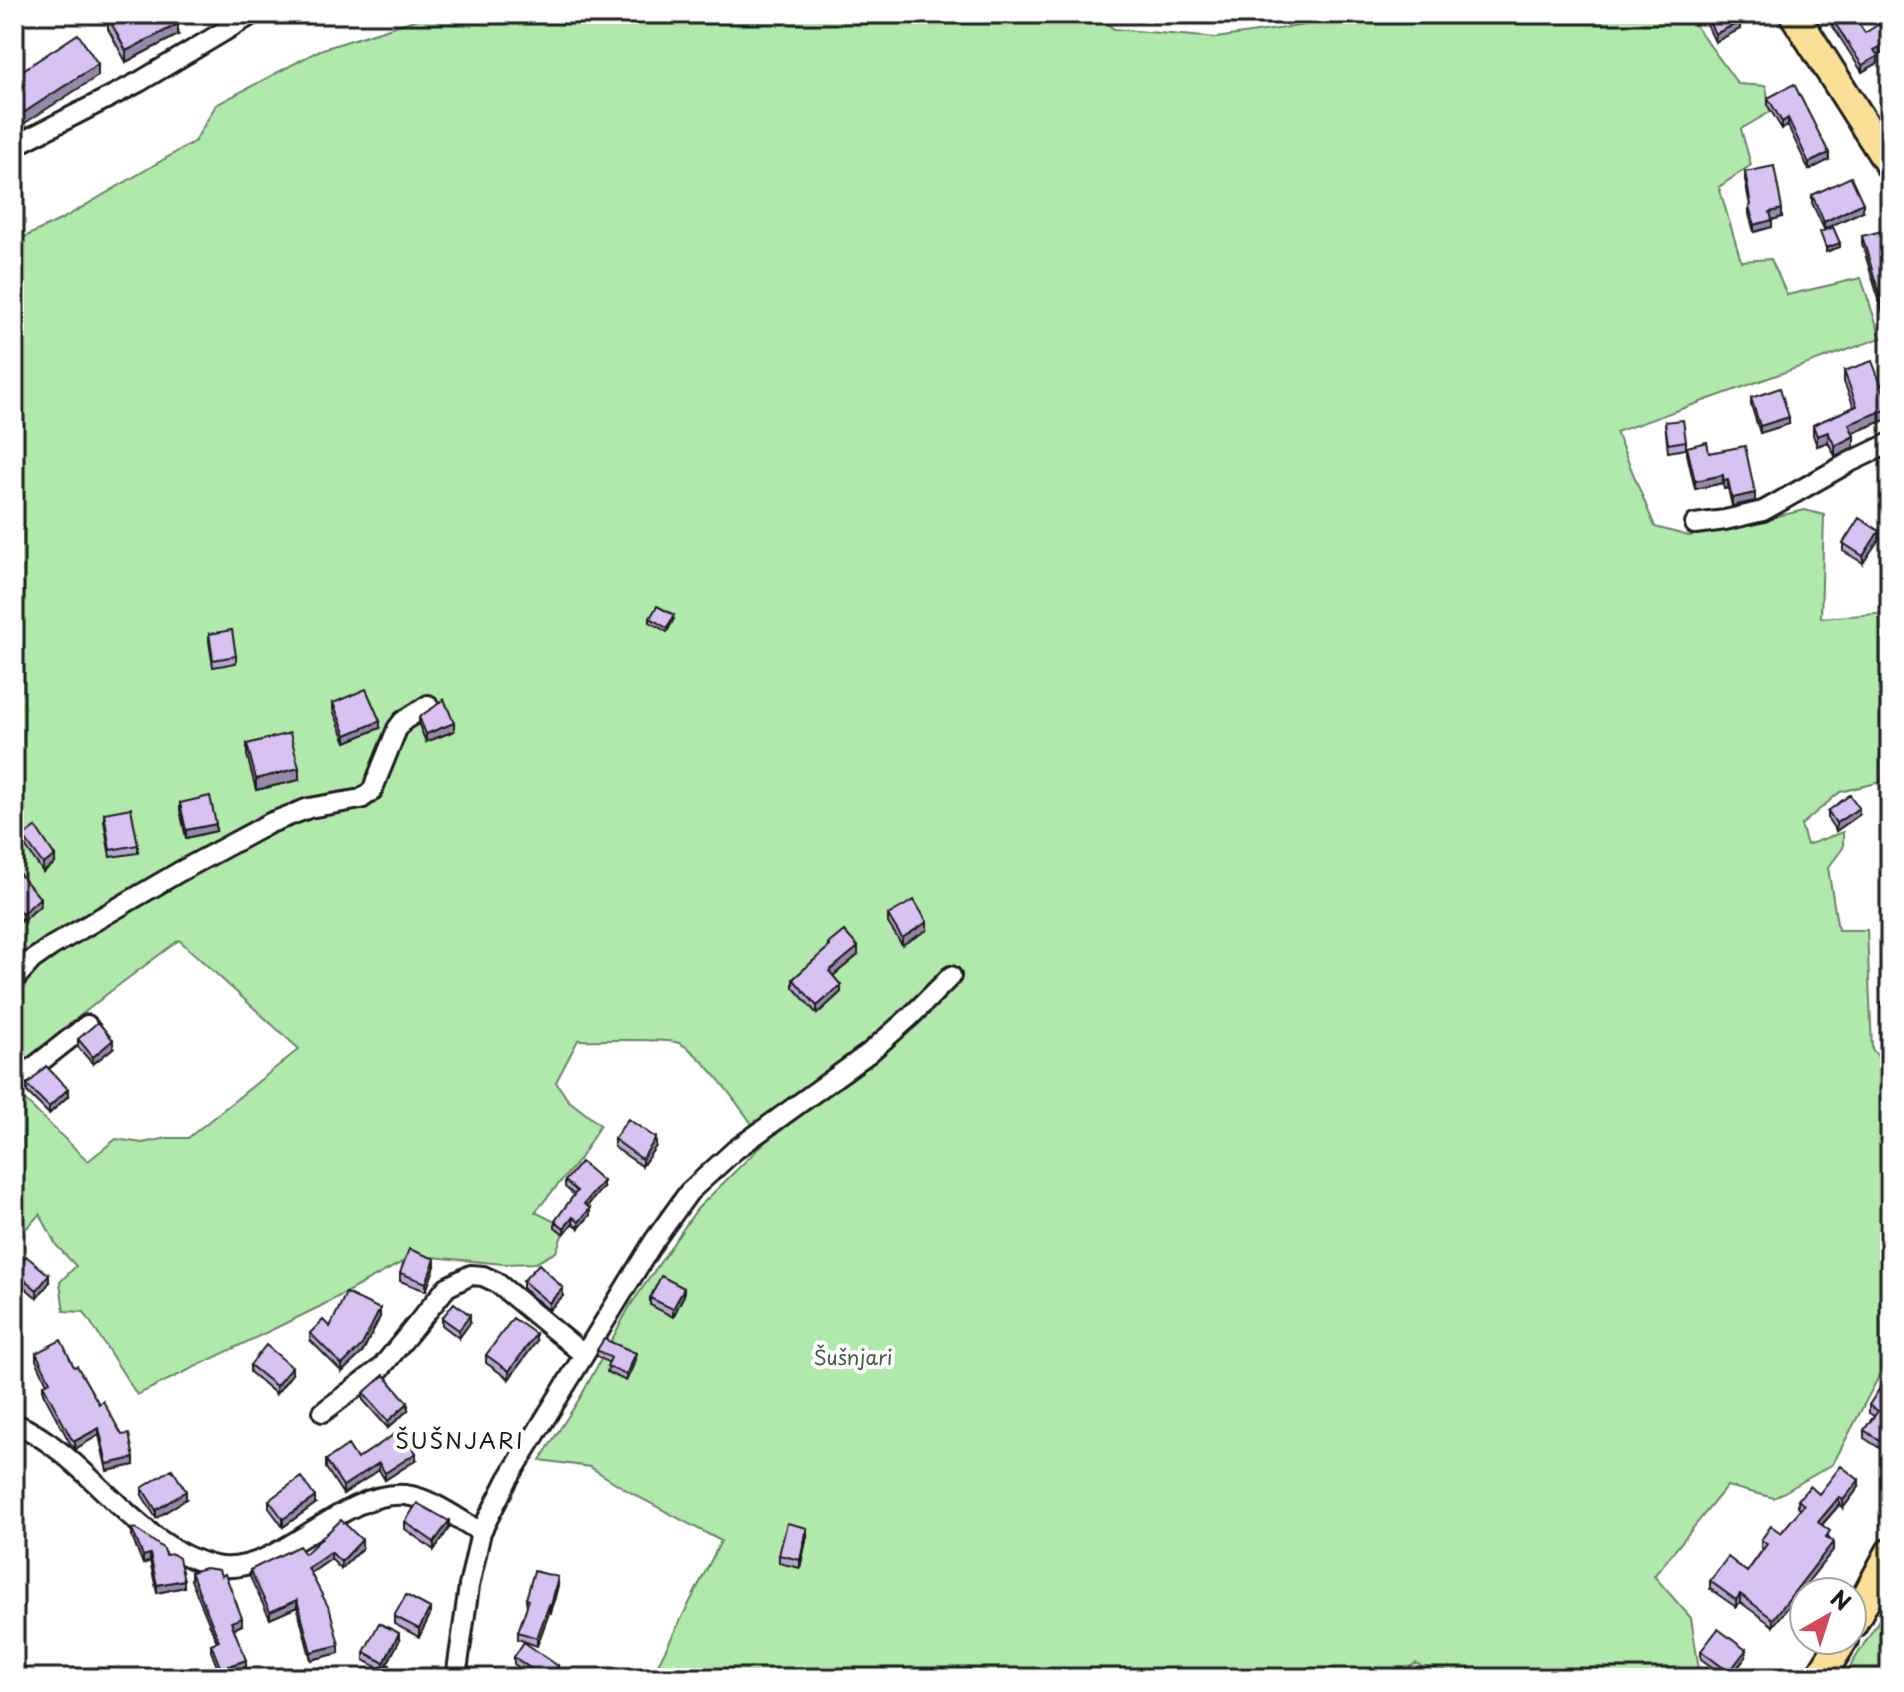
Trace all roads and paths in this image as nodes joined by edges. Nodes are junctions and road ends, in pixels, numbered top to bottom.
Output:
1 (253, 14) edge
2 (1794, 14) edge
3 (14, 146) edge
4 (1890, 165) edge
5 (1890, 443) edge
6 (1695, 524) dead end
7 (428, 705) dead end
8 (951, 976) dead end
9 (14, 980) edge
10 (87, 1025) dead end
11 (14, 1078) edge
12 (583, 1354) junction
13 (323, 1412) dead end
14 (14, 1423) edge
15 (481, 1532) junction
16 (1890, 1553) edge
17 (1868, 1594) edge
18 (1833, 1656) edge
19 (456, 1678) edge
20 (1819, 1678) edge

1 - 3 street
2 - 4 main road
5 - 6 street
7 - 9 street
8 - 12 street
10 - 11 street
12 - 13 street
12 - 15 street
14 - 15 street
15 - 19 street
16 - 17 main road
18 - 20 main road

